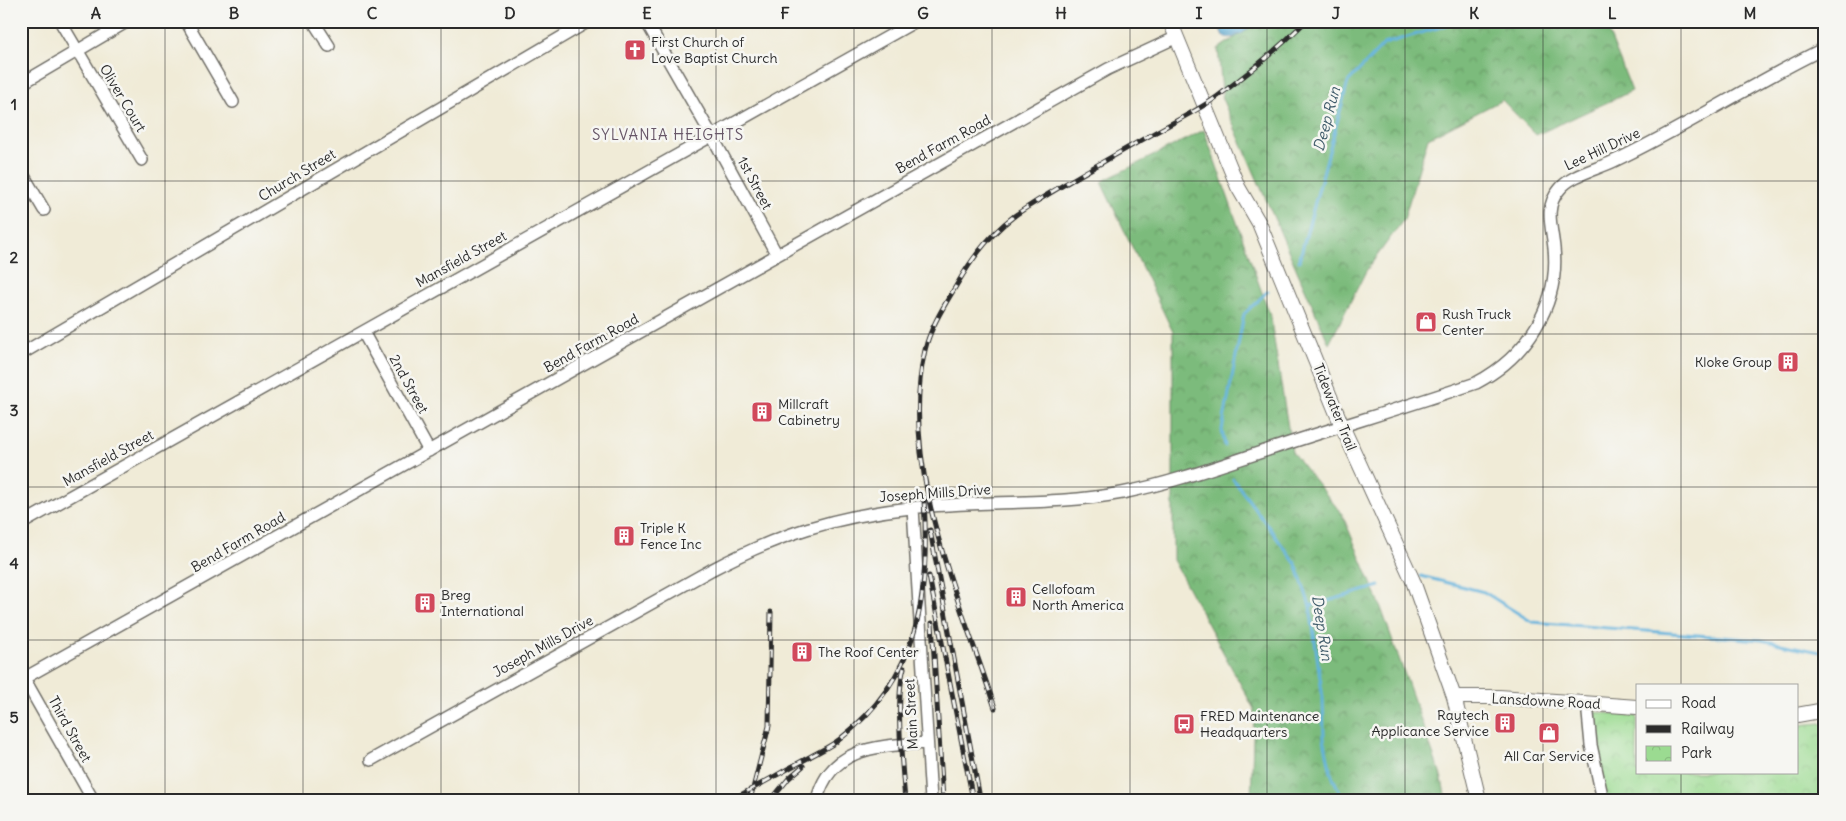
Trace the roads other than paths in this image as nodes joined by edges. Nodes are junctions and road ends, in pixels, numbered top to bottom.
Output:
1 (60, 21) edge
2 (128, 21) edge
3 (186, 21) edge
4 (314, 21) edge
5 (588, 21) edge
6 (646, 21) edge
7 (916, 21) edge
8 (1170, 21) edge
9 (1177, 37) junction
10 (328, 46) dead end
11 (1825, 48) edge
12 (77, 51) junction
13 (21, 84) edge
14 (234, 102) dead end
15 (712, 136) junction
16 (142, 160) dead end
17 (21, 171) edge
18 (44, 210) dead end
19 (777, 255) junction
20 (363, 332) junction
21 (21, 354) edge
22 (1342, 426) junction
23 (429, 451) junction
24 (913, 508) junction
25 (21, 524) edge
26 (22, 677) edge
27 (1454, 697) junction
28 (1587, 703) junction
29 (1636, 707) edge
30 (1825, 710) edge
31 (1798, 715) edge
32 (927, 743) junction
33 (371, 760) dead end
34 (93, 800) edge
35 (817, 800) edge
36 (931, 800) edge
37 (1479, 800) edge
38 (1604, 800) edge

1 - 12 street, Oliver Court
2 - 12 street
3 - 14 street
4 - 10 street
5 - 21 street, Church Street
6 - 15 street, 1st Street
7 - 15 street, Mansfield Street
8 - 9 main road, Tidewater Trail
9 - 19 street, Bend Farm Road
9 - 22 main road, Tidewater Trail
11 - 22 street, Lee Hill Drive
12 - 13 street
12 - 16 street, Oliver Court
15 - 19 street, 1st Street
15 - 20 street, Mansfield Street
17 - 18 street
19 - 23 street, Bend Farm Road
20 - 23 street, 2nd Street
20 - 25 street, Mansfield Street
22 - 24 street, Joseph Mills Drive
22 - 27 main road, Tidewater Trail
23 - 26 street, Bend Farm Road
24 - 32 street, Main Street
24 - 33 street, Joseph Mills Drive
26 - 34 street, Third Street
27 - 28 main road, Lansdowne Road
27 - 37 main road, Tidewater Trail
28 - 29 main road, Lansdowne Road
28 - 38 street
30 - 31 main road
32 - 35 street
32 - 36 street, Main Street

